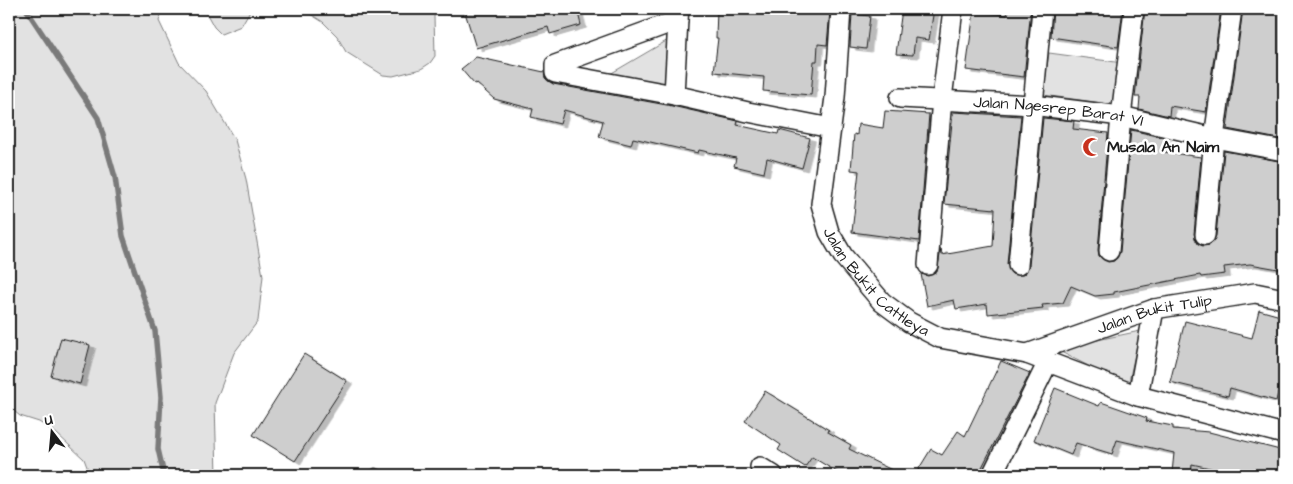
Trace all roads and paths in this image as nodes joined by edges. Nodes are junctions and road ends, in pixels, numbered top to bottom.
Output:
1 (841, 9) edge
2 (954, 9) edge
3 (1042, 9) edge
4 (1134, 9) edge
5 (1232, 9) edge
6 (679, 14) edge
7 (674, 94) junction
8 (900, 98) dead end
9 (942, 99) junction
10 (1032, 105) junction
11 (1122, 116) junction
12 (831, 128) junction
13 (1214, 138) junction
14 (1284, 151) edge
15 (1206, 235) dead end
16 (1109, 251) dead end
17 (928, 265) dead end
18 (1018, 265) dead end
19 (1284, 299) edge
20 (1154, 309) junction
21 (1027, 354) junction
22 (1048, 362) junction
23 (1138, 396) junction
24 (1284, 434) edge
25 (992, 475) edge

1 - 12 street, Jalan Bukit Cattleya
2 - 9 street
3 - 10 street
4 - 11 street
5 - 13 street
6 - 7 street
6 - 7 street
7 - 12 street
8 - 9 street, Jalan Ngesrep Barat VI
9 - 10 street, Jalan Ngesrep Barat VI
9 - 17 street
10 - 11 street, Jalan Ngesrep Barat VI
10 - 18 street
11 - 13 street, Jalan Ngesrep Barat VI
11 - 16 street
12 - 21 street, Jalan Bukit Cattleya
13 - 14 street, Jalan Ngesrep Barat VI
13 - 15 street
19 - 20 street, Jalan Bukit Tulip
20 - 21 street, Jalan Bukit Tulip
20 - 23 street
21 - 22 street, Jalan Bukit Cattleya
22 - 23 street, Jalan Bukit Cattleya
22 - 25 street
23 - 24 street, Jalan Bukit Cattleya

